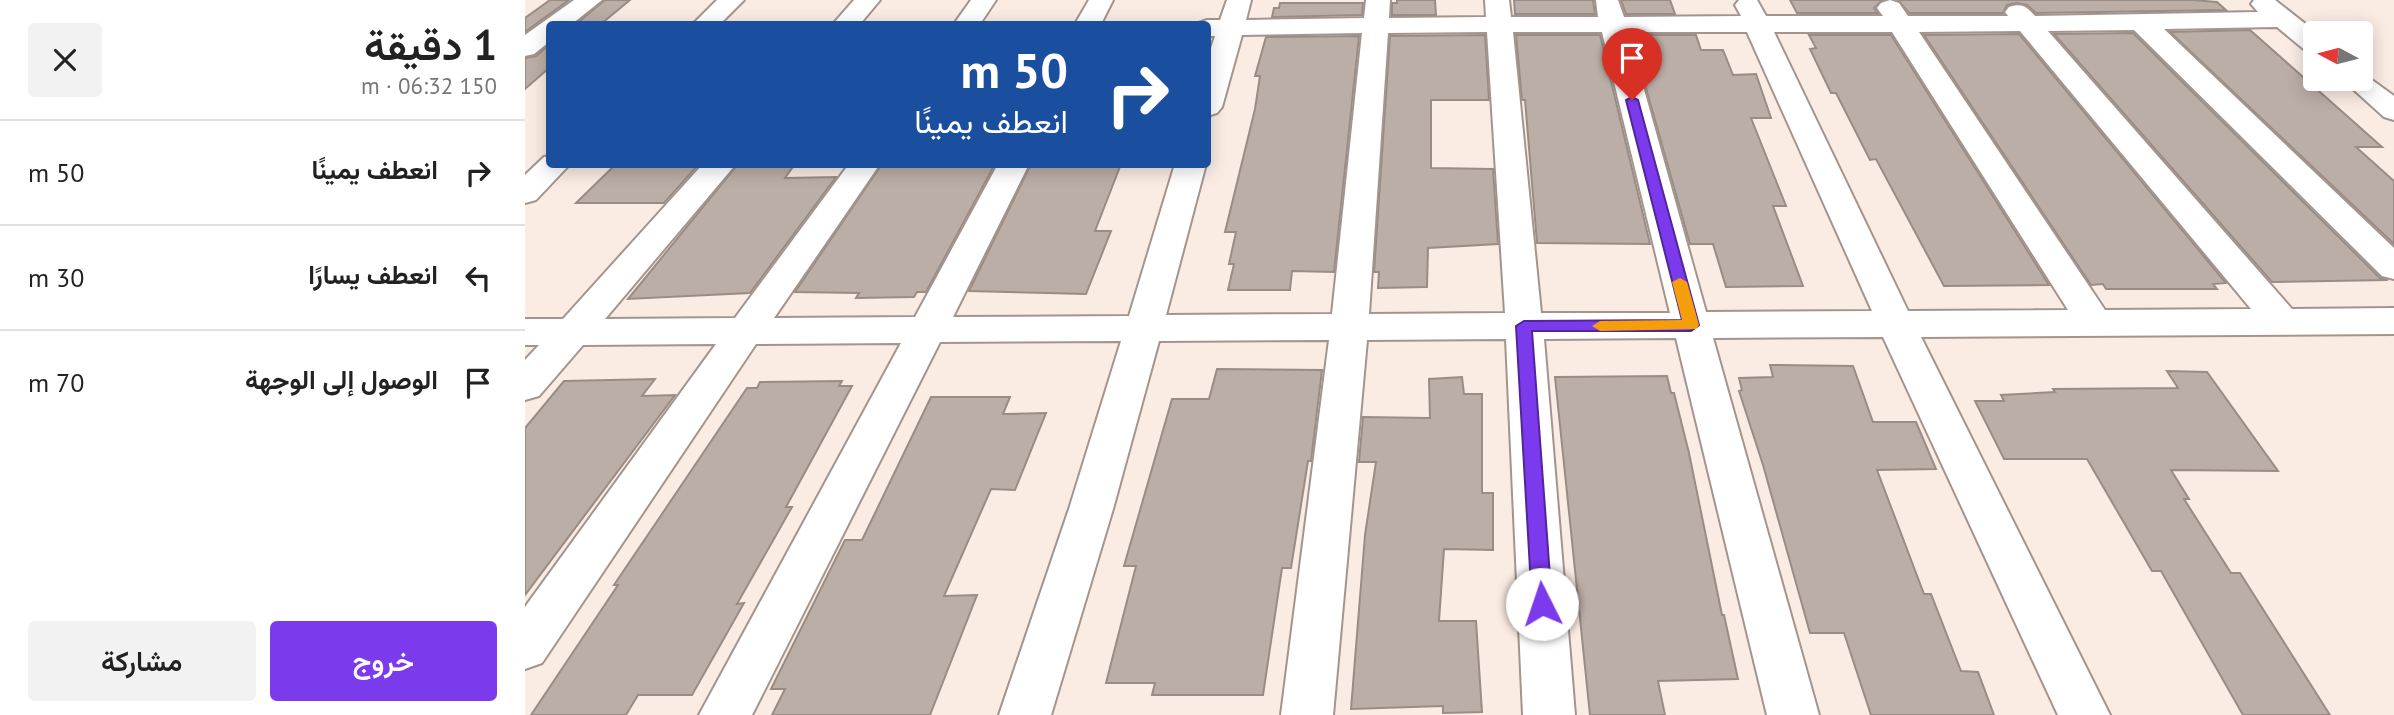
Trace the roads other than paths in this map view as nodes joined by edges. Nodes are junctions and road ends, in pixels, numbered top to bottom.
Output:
1 (590, 0) edge
2 (732, 0) edge
3 (868, 0) edge
4 (984, 0) edge
5 (1101, 0) edge
6 (1239, 0) edge
7 (1884, 0) edge
8 (2008, 0) edge
9 (2260, 0) edge
10 (1377, 12) edge
11 (1498, 12) edge
12 (1609, 13) edge
13 (1751, 13) edge
14 (2284, 19) junction
15 (560, 21) edge
16 (709, 21) edge
17 (849, 21) edge
18 (969, 21) edge
19 (1090, 21) edge
20 (2142, 23) junction
21 (2029, 25) junction
22 (1901, 26) junction
23 (1219, 28) edge
24 (525, 29) edge
25 (546, 29) edge
26 (546, 31) edge
27 (2303, 35) edge
28 (525, 48) edge
29 (1211, 81) edge
30 (2371, 91) edge
31 (2394, 110) edge
32 (551, 168) edge
33 (717, 168) edge
34 (862, 168) edge
35 (1012, 168) edge
36 (1190, 168) edge
37 (525, 193) edge
38 (2394, 268) edge
39 (2394, 321) edge
40 (2282, 322) junction
41 (2095, 323) junction
42 (1896, 324) junction
43 (1691, 325) junction
44 (1524, 326) junction
45 (1349, 327) junction
46 (1145, 328) junction
47 (927, 330) junction
48 (745, 331) junction
49 (525, 332) edge
50 (572, 332) junction
51 (525, 386) edge
52 (525, 647) edge
53 (726, 715) edge
54 (1025, 715) edge
55 (1307, 715) edge
56 (1549, 715) edge
57 (1793, 715) edge
58 (2084, 715) edge

1 - 15 street
2 - 16 street
3 - 17 street
4 - 18 street
5 - 19 street
6 - 23 street
7 - 22 street
8 - 21 street
9 - 14 street
10 - 11 street
10 - 23 street
10 - 45 street
11 - 12 street
11 - 44 street
12 - 13 street
12 - 43 street
13 - 22 street
13 - 42 street
14 - 20 street
14 - 27 street
20 - 21 street
20 - 38 street
21 - 22 street
21 - 40 street
22 - 41 street
23 - 29 street
24 - 25 street
26 - 28 street
30 - 31 street
32 - 37 street
33 - 50 street
34 - 48 street
35 - 47 street
36 - 46 street
39 - 40 street
40 - 41 street
41 - 42 street
42 - 43 street
42 - 58 street
43 - 44 street
43 - 57 street
44 - 45 street
44 - 56 street
45 - 46 street
45 - 55 street
46 - 47 street
46 - 54 street
47 - 48 street
47 - 53 street
48 - 50 street
48 - 52 street
49 - 50 street
50 - 51 street

